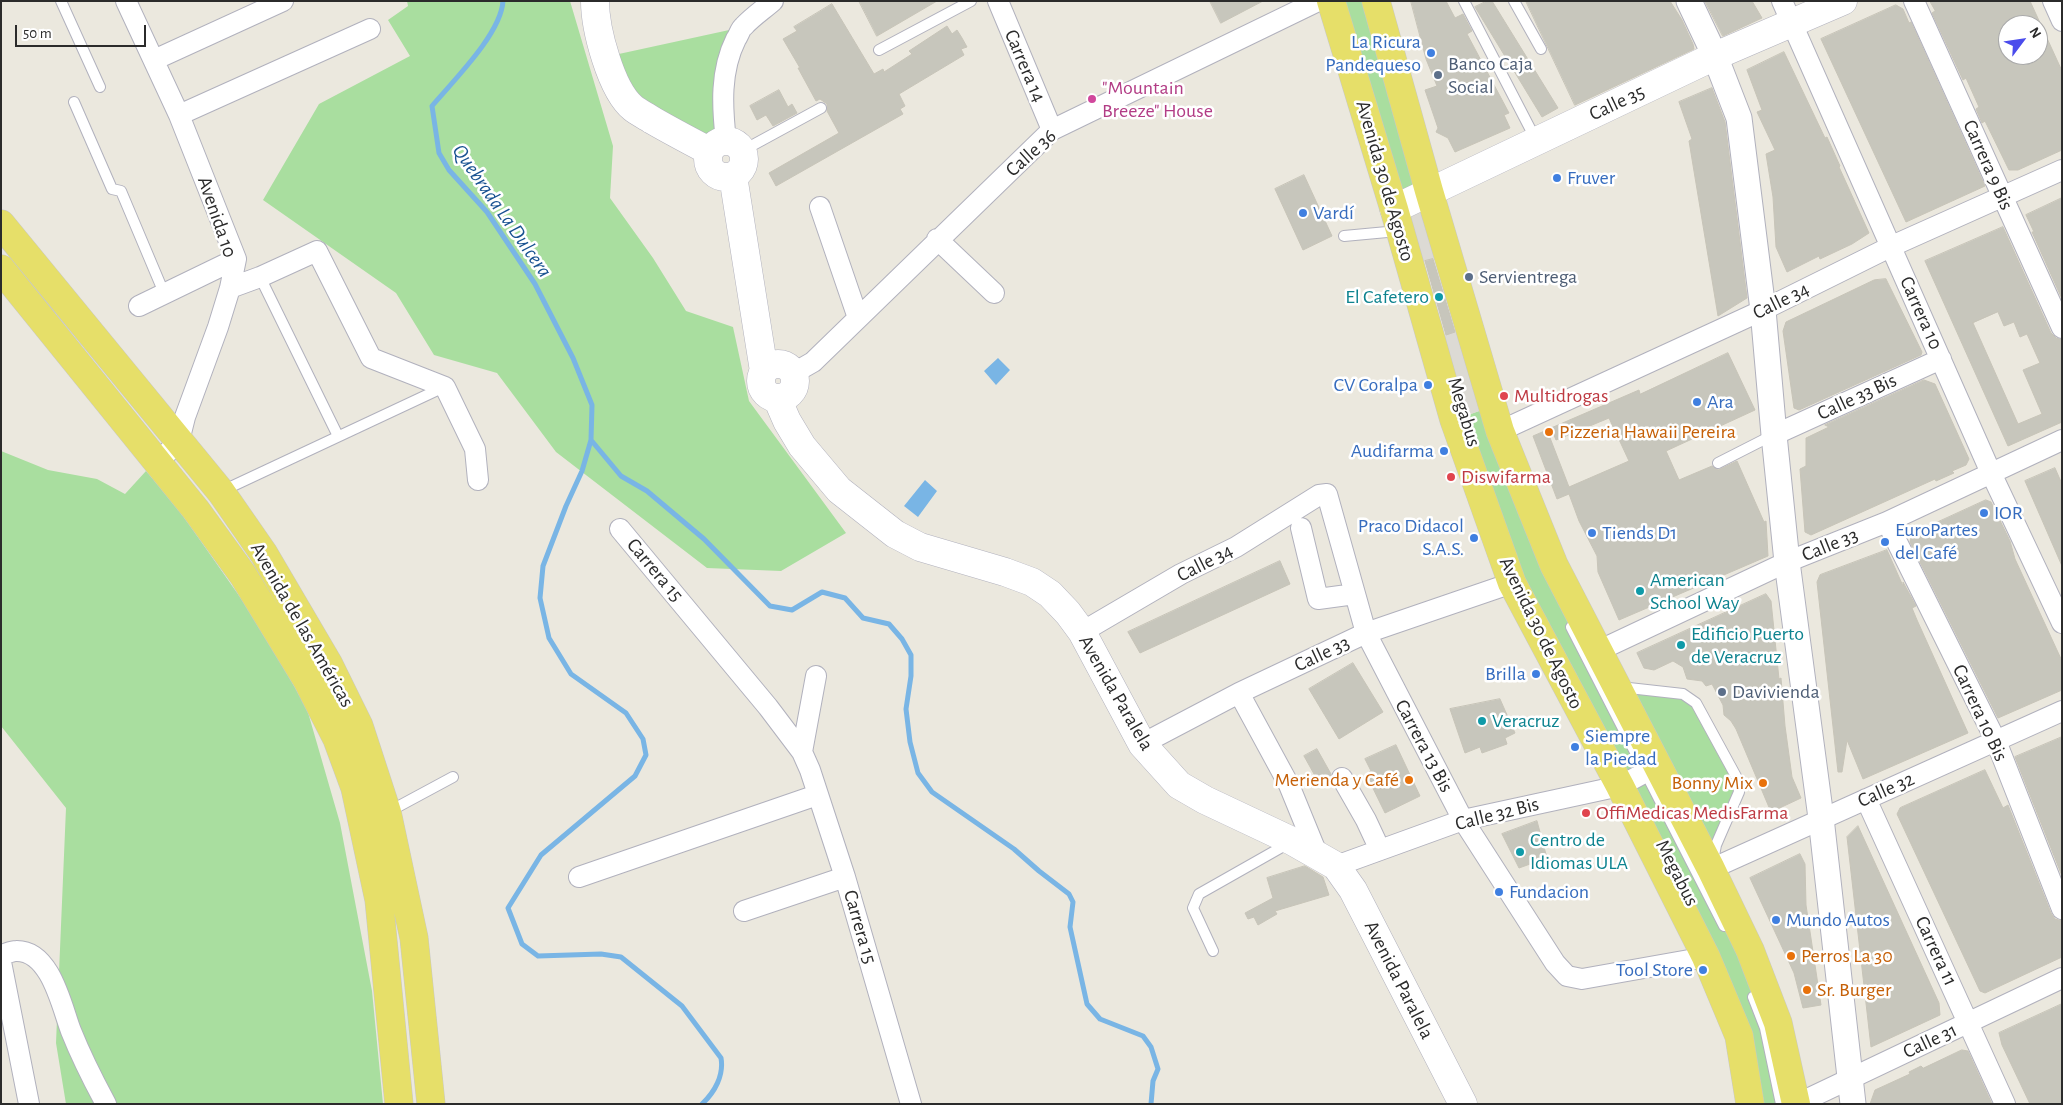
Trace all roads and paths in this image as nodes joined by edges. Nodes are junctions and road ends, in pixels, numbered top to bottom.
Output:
1 (61, 1) edge
2 (126, 1) edge
3 (283, 1) edge
4 (595, 1) edge
5 (774, 1) edge
6 (972, 1) edge
7 (998, 1) edge
8 (1318, 1) edge
9 (1331, 1) edge
10 (1376, 1) edge
11 (1464, 1) edge
12 (1514, 1) edge
13 (1689, 1) edge
14 (1843, 1) edge
15 (1914, 1) edge
16 (2053, 1) edge
17 (1787, 12) edge
18 (2062, 21) edge
19 (370, 29) dead end
20 (1541, 49) dead end
21 (880, 50) dead end
22 (1715, 56) junction
23 (154, 60) junction
24 (100, 87) dead end
25 (74, 102) dead end
26 (821, 108) dead end
27 (179, 115) junction
28 (1052, 130) junction
29 (1381, 131) dead end
30 (1537, 141) junction
31 (726, 148) junction
32 (2062, 170) edge
33 (2003, 198) junction
34 (1412, 203) junction
35 (820, 207) dead end
36 (1, 224) edge
37 (1344, 236) dead end
38 (938, 239) junction
39 (1892, 246) junction
40 (236, 260) junction
41 (1, 269) edge
42 (260, 277) junction
43 (230, 288) junction
44 (164, 293) junction
45 (994, 293) dead end
46 (139, 306) dead end
47 (1763, 310) junction
48 (858, 318) junction
49 (2062, 328) edge
50 (1446, 354) dead end
51 (1941, 359) junction
52 (764, 371) junction
53 (792, 374) junction
54 (445, 387) junction
55 (777, 398) junction
56 (1500, 431) junction
57 (1470, 434) dead end
58 (1774, 435) junction
59 (338, 436) junction
60 (2062, 440) edge
61 (179, 441) junction
62 (158, 462) junction
63 (1718, 462) dead end
64 (1991, 473) junction
65 (478, 480) dead end
66 (221, 492) junction
67 (1327, 494) joint
68 (1887, 522) junction
69 (1301, 528) dead end
70 (620, 529) dead end
71 (1787, 562) junction
72 (1512, 583) junction
73 (1355, 594) junction
74 (1564, 614) dead end
75 (2062, 624) edge
76 (1082, 632) junction
77 (1366, 633) junction
78 (1598, 651) junction
79 (816, 676) dead end
80 (1617, 686) junction
81 (1239, 693) junction
82 (2062, 710) edge
83 (1592, 711) dead end
84 (1996, 741) junction
85 (1142, 744) junction
86 (802, 752) junction
87 (453, 777) dead end
88 (1342, 778) dead end
89 (1635, 778) junction
90 (818, 795) junction
91 (1866, 799) junction
92 (387, 812) junction
93 (1821, 818) junction
94 (1464, 820) junction
95 (1292, 841) junction
96 (1380, 850) junction
97 (1327, 861) junction
98 (1711, 870) junction
99 (845, 876) junction
100 (579, 877) dead end
101 (2062, 909) edge
102 (744, 911) dead end
103 (1728, 936) dead end
104 (1213, 951) dead end
105 (1, 955) edge
106 (1706, 958) junction
107 (1, 962) edge
108 (2062, 978) edge
109 (1751, 990) dead end
110 (1969, 1023) junction
111 (1850, 1078) junction
112 (29, 1104) edge
113 (106, 1104) edge
114 (399, 1104) edge
115 (431, 1104) edge
116 (910, 1104) edge
117 (1463, 1104) edge
118 (1750, 1104) edge
119 (1781, 1104) edge
120 (1797, 1104) edge
121 (1853, 1104) edge
122 (2005, 1104) edge

1 - 24 lane
2 - 23 street, Avenida 10
3 - 23 street
4 - 31 main road
5 - 31 street
6 - 21 lane
7 - 28 street, Carrera 14
8 - 28 street, Calle 36
9 - 34 main road, Avenida 30 de Agosto
10 - 34 main road, Avenida 30 de Agosto
11 - 30 lane
12 - 20 lane
13 - 22 street
14 - 17 main road, Calle 35
15 - 33 street, Carrera 9 Bis
16 - 18 street
17 - 22 main road, Calle 35
17 - 39 street, Carrera 10
19 - 27 street
22 - 30 main road, Calle 35
22 - 47 street
23 - 27 street, Avenida 10
25 - 44 lane
26 - 31 lane
27 - 40 street, Avenida 10
28 - 38 street, Calle 36
29 - 34 lane, Megabus
30 - 34 main road, Calle 35
31 - 52 main road
32 - 33 street, Calle 34
33 - 39 street, Calle 34
33 - 49 street, Carrera 9 Bis
34 - 37 lane
34 - 50 lane, Megabus
34 - 56 main road, Avenida 30 de Agosto
34 - 72 main road, Avenida 30 de Agosto
35 - 48 street
36 - 61 main road, Avenida de las Américas
38 - 45 street
38 - 48 street, Calle 36
39 - 47 street, Calle 34
39 - 51 street, Carrera 10
40 - 43 street, Avenida 10
40 - 44 street
41 - 62 main road, Avenida de las Américas
42 - 43 street
42 - 54 street
42 - 59 lane
43 - 61 street, Avenida 10
44 - 46 street
47 - 56 street, Calle 34
47 - 58 street
48 - 53 street, Calle 36
51 - 58 street, Calle 33 Bis
51 - 64 street, Carrera 10
52 - 53 main road
52 - 55 main road
53 - 55 main road
54 - 59 lane
54 - 65 street
55 - 76 main road, Avenida Paralela
56 - 78 main road, Avenida 30 de Agosto
57 - 83 lane, Megabus
58 - 63 lane
58 - 71 street
59 - 66 lane
60 - 64 street, Calle 33
61 - 62 street
61 - 66 main road, Avenida de las Américas
62 - 114 main road, Avenida de las Américas
64 - 68 street, Calle 33
64 - 75 street, Carrera 10
66 - 92 main road, Avenida de las Américas
67 - 73 street, Carrera 13 Bis
67 - 76 street, Calle 34
68 - 71 street, Calle 33
68 - 84 street, Carrera 10 Bis
69 - 73 street
70 - 86 street, Carrera 15
71 - 78 street, Calle 33
71 - 93 street
72 - 77 street, Calle 33
72 - 89 main road, Avenida 30 de Agosto
73 - 77 street, Carrera 13 Bis
74 - 89 lane, Megabus
76 - 85 main road, Avenida Paralela
77 - 81 street, Calle 33
77 - 94 street, Carrera 13 Bis
78 - 80 main road, Avenida 30 de Agosto
79 - 86 street
80 - 89 main road, Avenida 30 de Agosto
80 - 98 lane
81 - 85 street, Calle 33
81 - 97 street
82 - 84 street, Calle 32
84 - 91 street, Calle 32
84 - 101 street, Carrera 10 Bis
85 - 95 main road, Avenida Paralela
86 - 90 street, Carrera 15
87 - 92 lane
88 - 96 street
89 - 94 street, Calle 32 Bis
89 - 98 main road, Avenida 30 de Agosto
89 - 103 lane, Megabus
89 - 106 main road, Avenida 30 de Agosto
90 - 99 street, Carrera 15
90 - 100 street
91 - 93 street, Calle 32
91 - 110 street, Carrera 11
92 - 115 main road, Avenida de las Américas
93 - 98 street, Calle 32
93 - 111 street
94 - 96 street, Calle 32 Bis
94 - 106 street, Carrera 13 Bis
95 - 97 main road, Avenida Paralela
95 - 104 lane
96 - 97 street, Calle 32 Bis
97 - 117 main road, Avenida Paralela
98 - 120 main road, Avenida 30 de Agosto
99 - 102 street
99 - 116 street, Carrera 15
105 - 113 street
106 - 118 main road, Avenida 30 de Agosto
107 - 112 street
108 - 110 street, Calle 31
109 - 119 lane
110 - 111 street, Calle 31
110 - 122 street, Carrera 11
111 - 120 street, Calle 31
111 - 121 street

